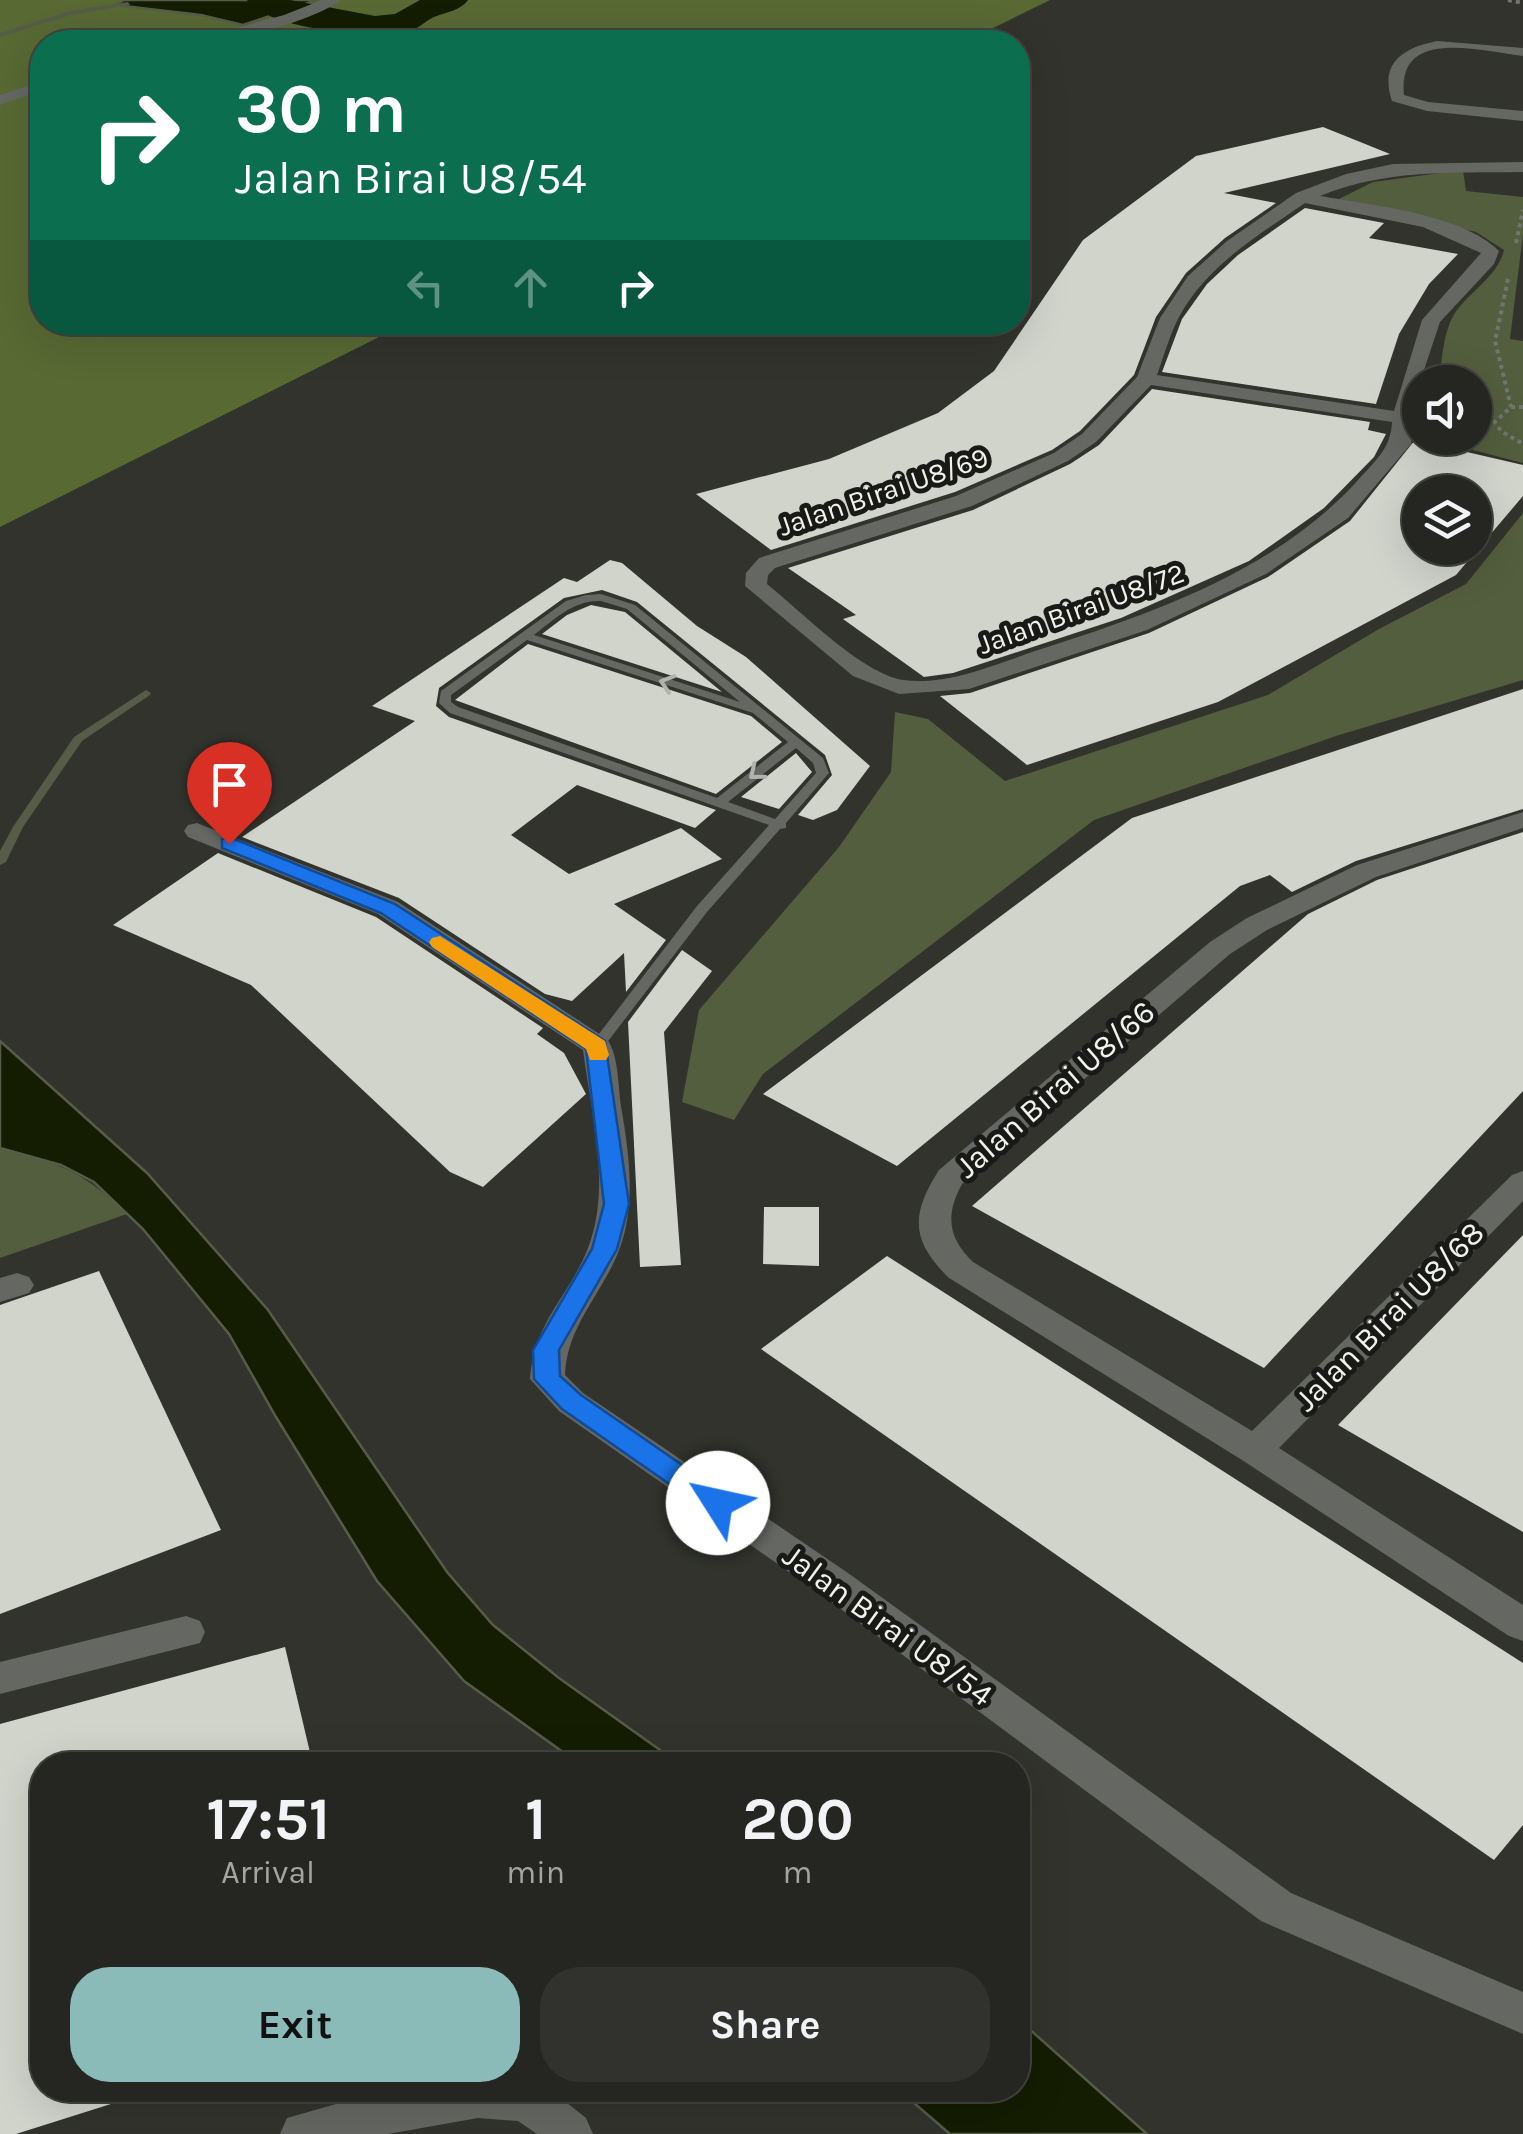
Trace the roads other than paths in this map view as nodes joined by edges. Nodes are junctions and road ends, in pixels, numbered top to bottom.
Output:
1 (334, 0) edge
2 (242, 30) edge
3 (1523, 52) edge
4 (30, 89) edge
5 (0, 100) edge
6 (1523, 116) edge
7 (1523, 167) edge
8 (1302, 198) junction
9 (1418, 365) edge
10 (1146, 379) junction
11 (1402, 418) joint
12 (810, 630) joint
13 (524, 636) junction
14 (760, 713) junction
15 (794, 743) junction
16 (718, 804) junction
17 (1523, 820) edge
18 (780, 825) junction
19 (197, 830) dead end
20 (597, 1046) junction
21 (1523, 1182) edge
22 (1254, 1450) junction
23 (1523, 1625) edge
24 (186, 1632) dead end
25 (0, 1678) edge
26 (1523, 2013) edge
27 (437, 2102) edge
28 (526, 2102) edge
29 (302, 2134) edge
30 (570, 2134) edge

1 - 2 street
3 - 6 street
4 - 5 street
7 - 8 street, Jalan Birai U8/69
8 - 9 street, Jalan Birai U8/72
8 - 10 street, Jalan Birai U8/69
10 - 11 street
10 - 12 street, Jalan Birai U8/69
11 - 12 street, Jalan Birai U8/72
14 -> 13 lane
13 - 14 lane
13 - 16 lane
14 - 15 lane
15 -> 16 lane
15 - 18 lane
16 - 18 lane
17 - 22 street, Jalan Birai U8/66
18 - 20 lane
19 - 20 street
20 - 26 street, Jalan Birai U8/54
21 - 22 street, Jalan Birai U8/68
22 - 23 street, Jalan Birai U8/66
24 - 25 street
27 - 29 street
28 - 30 street

